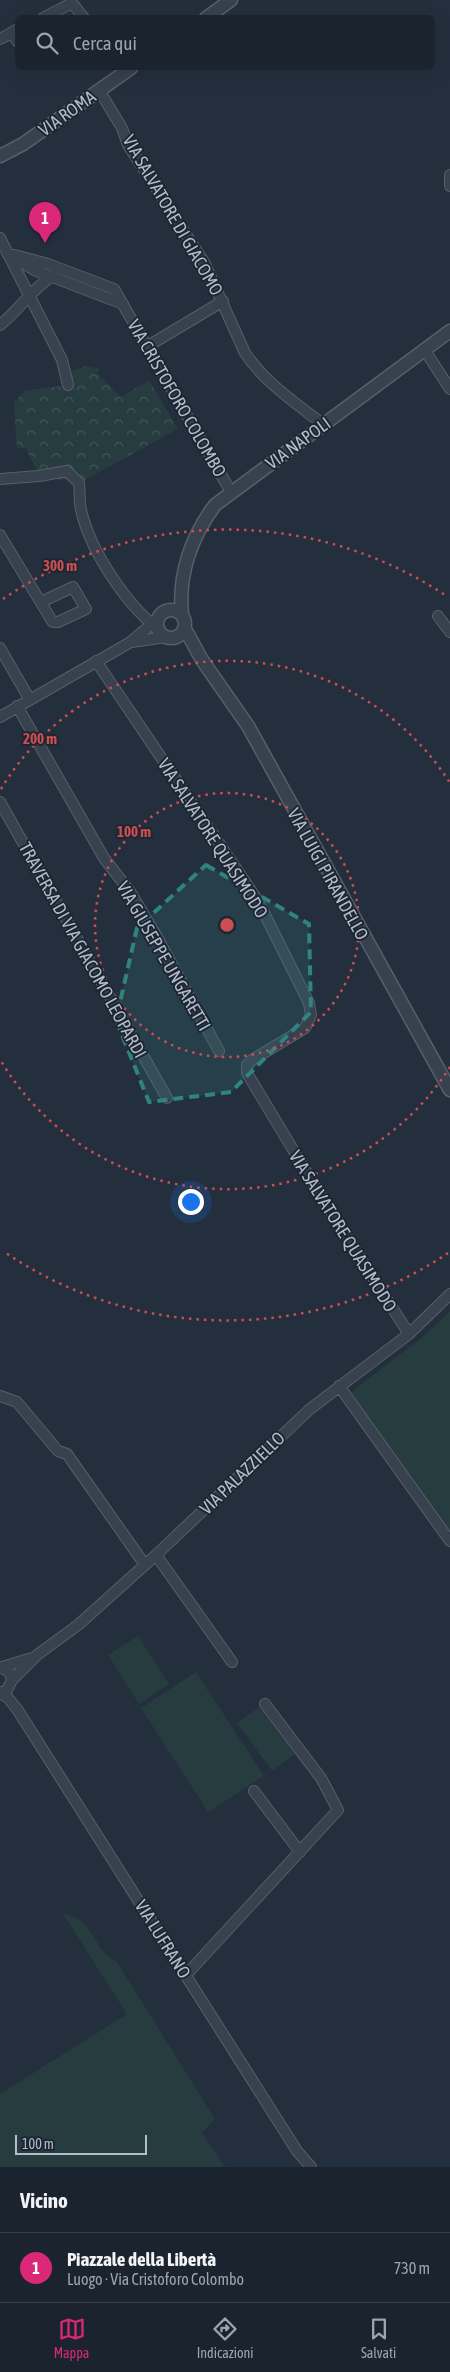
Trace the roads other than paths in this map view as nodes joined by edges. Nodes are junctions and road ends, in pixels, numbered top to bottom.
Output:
1 (231, 0) edge
2 (48, 15) edge
3 (82, 15) edge
4 (210, 15) edge
5 (14, 31) edge
6 (0, 39) edge
7 (128, 70) edge
8 (99, 90) junction
9 (0, 156) edge
10 (450, 175) edge
11 (450, 186) edge
12 (0, 238) edge
13 (7, 253) junction
14 (48, 264) junction
15 (34, 270) junction
16 (52, 276) junction
17 (28, 296) junction
18 (223, 302) junction
19 (124, 304) junction
20 (0, 325) edge
21 (450, 331) edge
22 (148, 346) junction
23 (424, 349) junction
24 (68, 386) dead end
25 (450, 389) edge
26 (324, 425) junction
27 (0, 479) edge
28 (230, 492) junction
29 (0, 535) edge
30 (181, 582) junction
31 (41, 602) dead end
32 (182, 614) junction
33 (438, 616) dead end
34 (161, 625) junction
35 (185, 628) junction
36 (450, 632) edge
37 (129, 643) junction
38 (0, 648) edge
39 (202, 660) junction
40 (96, 661) junction
41 (30, 700) junction
42 (17, 706) junction
43 (0, 716) edge
44 (0, 802) edge
45 (219, 1051) dead end
46 (450, 1090) edge
47 (167, 1098) dead end
48 (450, 1294) edge
49 (409, 1334) junction
50 (339, 1386) junction
51 (0, 1396) edge
52 (450, 1541) edge
53 (156, 1555) junction
54 (145, 1565) junction
55 (37, 1656) junction
56 (232, 1662) dead end
57 (1, 1667) edge
58 (11, 1683) junction
59 (0, 1693) edge
60 (265, 1704) dead end
61 (17, 1709) junction
62 (254, 1791) dead end
63 (300, 1852) junction
64 (186, 1975) junction
65 (311, 2167) edge

1 - 4 street
2 - 3 street
5 - 6 street
7 - 8 street, VIA ROMA
8 - 9 street, VIA ROMA
8 - 18 street, VIA SALVATORE DI GIACOMO
10 - 11 street
12 - 13 street
13 - 14 street, VIA CRISTOFORO COLOMBO
13 - 15 street, VIA CRISTOFORO COLOMBO
13 - 17 street
14 - 15 street
14 - 19 street, VIA CRISTOFORO COLOMBO
15 - 16 street, VIA CRISTOFORO COLOMBO
15 - 17 street
16 - 17 street
16 - 19 street, VIA CRISTOFORO COLOMBO
17 - 20 street
17 - 24 street
18 - 22 street
18 - 26 street, VIA SALVATORE DI GIACOMO
19 - 22 street, VIA CRISTOFORO COLOMBO
21 - 23 street, VIA NAPOLI
22 - 28 street, VIA CRISTOFORO COLOMBO
23 - 25 street
23 - 26 street, VIA NAPOLI
26 - 28 street, VIA NAPOLI
27 - 34 street
28 - 30 street, VIA NAPOLI
29 - 31 street
30 - 32 street, VIA NAPOLI
30 - 34 street, VIA NAPOLI
32 - 34 street
32 - 35 street, VIA NAPOLI
33 - 36 street
34 - 35 street
34 - 37 street
34 - 37 street
34 - 39 street, VIA LUIGI PIRANDELLO
35 - 39 street, VIA LUIGI PIRANDELLO
37 - 40 street
38 - 41 street
39 - 46 street, VIA LUIGI PIRANDELLO
40 - 41 street
40 - 49 street, VIA SALVATORE QUASIMODO
41 - 42 street
42 - 43 street
42 - 45 street, VIA GIUSEPPE UNGARETTI
44 - 47 street, TRAVERSA DI VIA GIACOMO LEOPARDI
48 - 49 street, VIA PALAZZIELLO
49 - 50 street, VIA PALAZZIELLO
50 - 52 street
50 - 53 street, VIA PALAZZIELLO
51 - 54 street
53 - 54 street, VIA PALAZZIELLO
53 - 56 street
54 - 55 street, VIA PALAZZIELLO
55 - 57 street, VIA PALAZZIELLO
55 - 58 street, VIA PALAZZIELLO
57 - 58 street
58 - 59 street, VIA PALAZZIELLO
58 - 61 street
59 - 61 street
60 - 63 street
61 - 64 street, VIA LUFRANO
62 - 63 street
63 - 64 street
64 - 65 street, VIA LUFRANO

